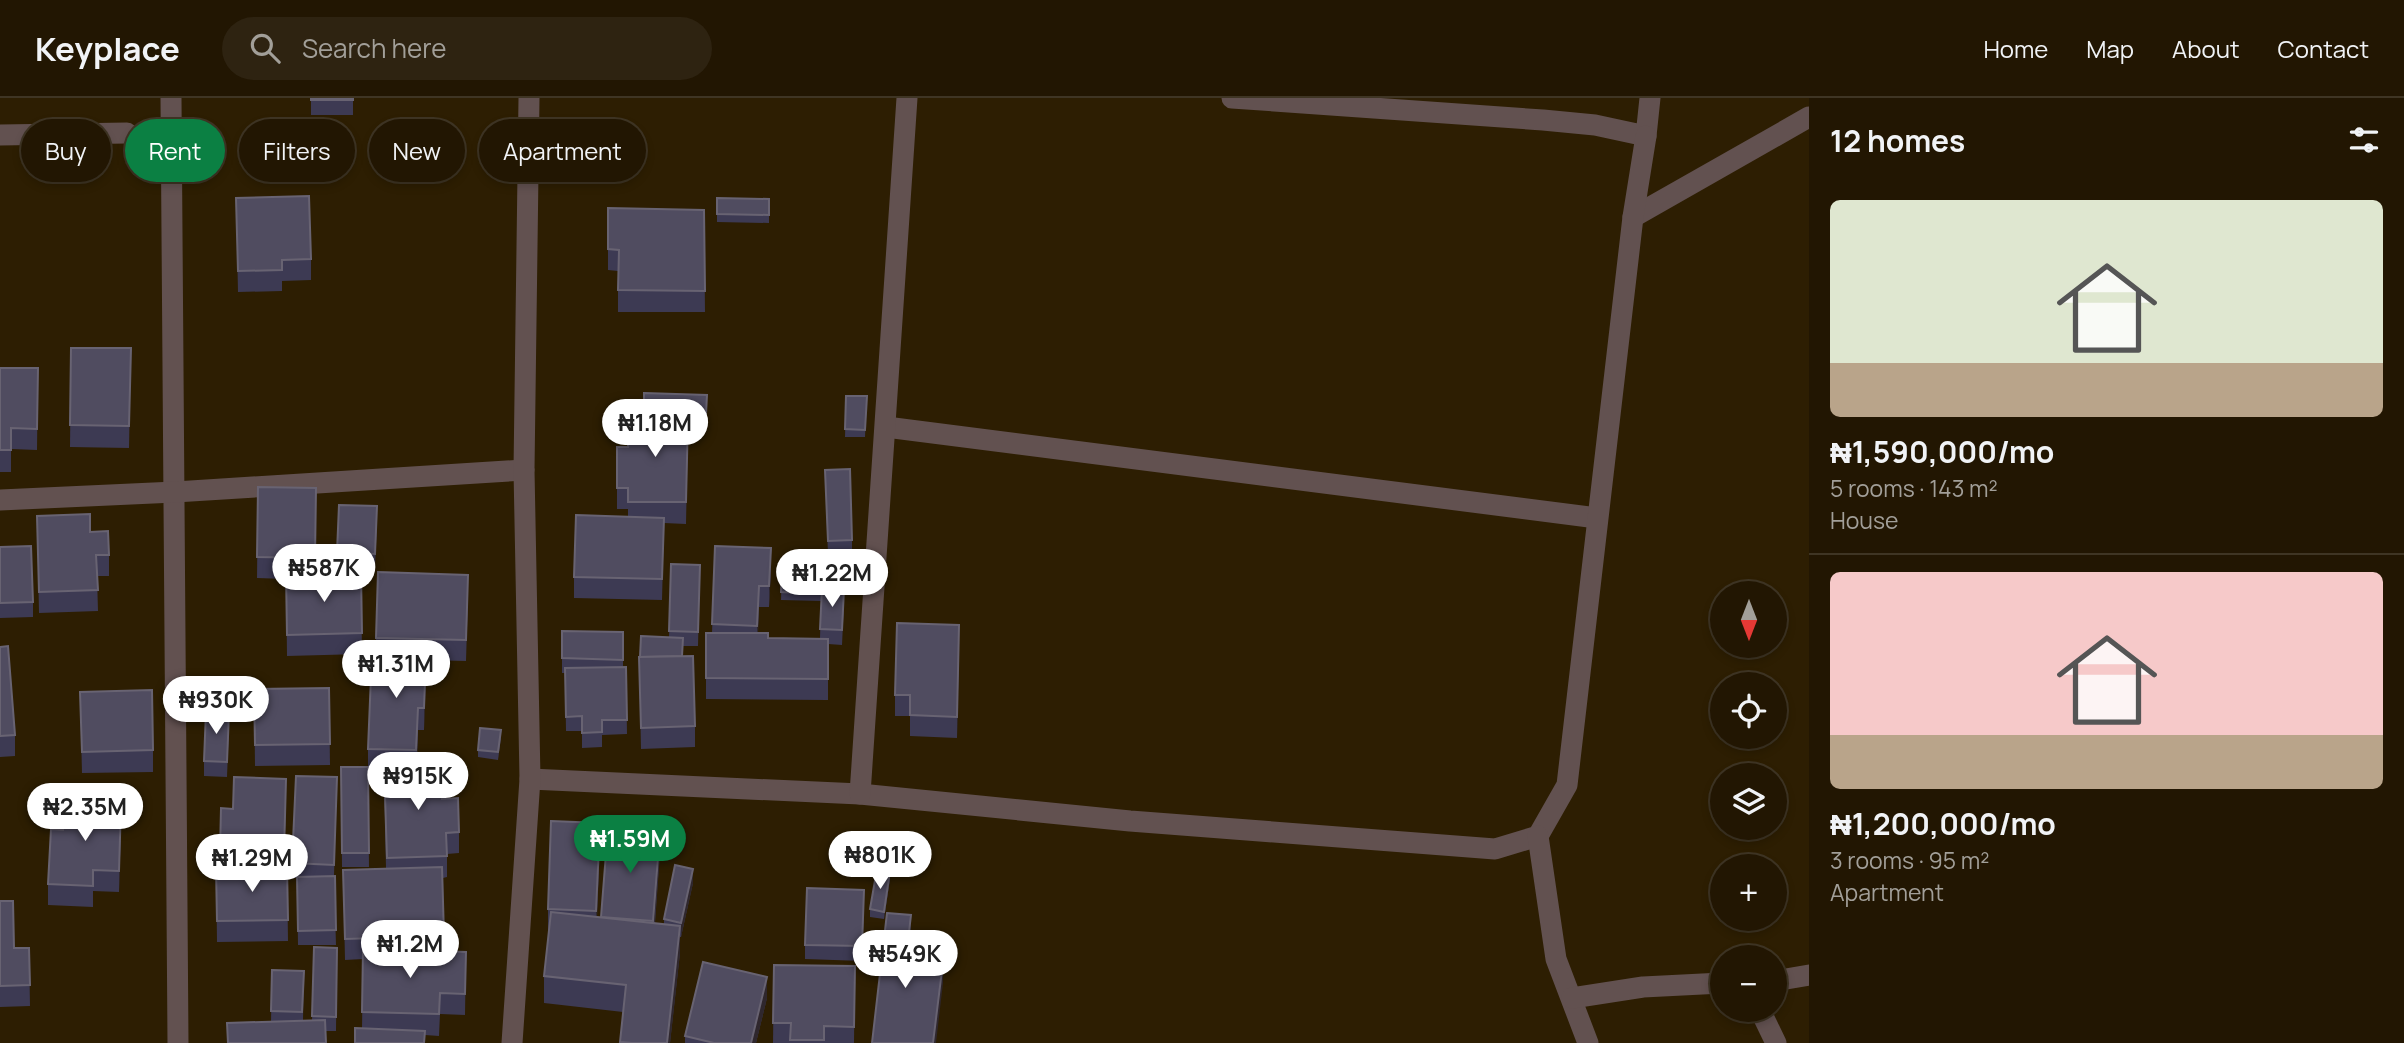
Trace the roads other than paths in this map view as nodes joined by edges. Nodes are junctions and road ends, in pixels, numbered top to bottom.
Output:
1 (171, 98) edge
2 (529, 98) edge
3 (907, 98) edge
4 (1232, 98) edge
5 (1650, 98) edge
6 (1292, 100) edge
7 (1809, 117) edge
8 (125, 133) edge
9 (0, 135) edge
10 (1646, 136) junction
11 (1633, 217) junction
12 (886, 427) junction
13 (524, 470) junction
14 (175, 492) junction
15 (0, 500) edge
16 (1597, 518) junction
17 (530, 779) junction
18 (860, 794) junction
19 (1538, 836) junction
20 (1809, 975) edge
21 (1787, 979) edge
22 (1710, 983) edge
23 (1572, 998) junction
24 (1766, 1022) edge
25 (178, 1043) edge
26 (512, 1043) edge
27 (1588, 1043) edge
28 (1776, 1043) edge

1 - 14 street
2 - 13 street
3 - 12 street
4 - 6 street
5 - 10 street
6 - 10 street
7 - 11 street
8 - 9 street
10 - 11 street
11 - 16 street
12 - 16 street
12 - 18 street
13 - 14 street
13 - 17 street
14 - 15 street
14 - 25 street
16 - 19 street
17 - 18 street
17 - 26 street
18 - 19 street
19 - 23 street
20 - 21 street
22 - 23 street
23 - 27 street
24 - 28 street

